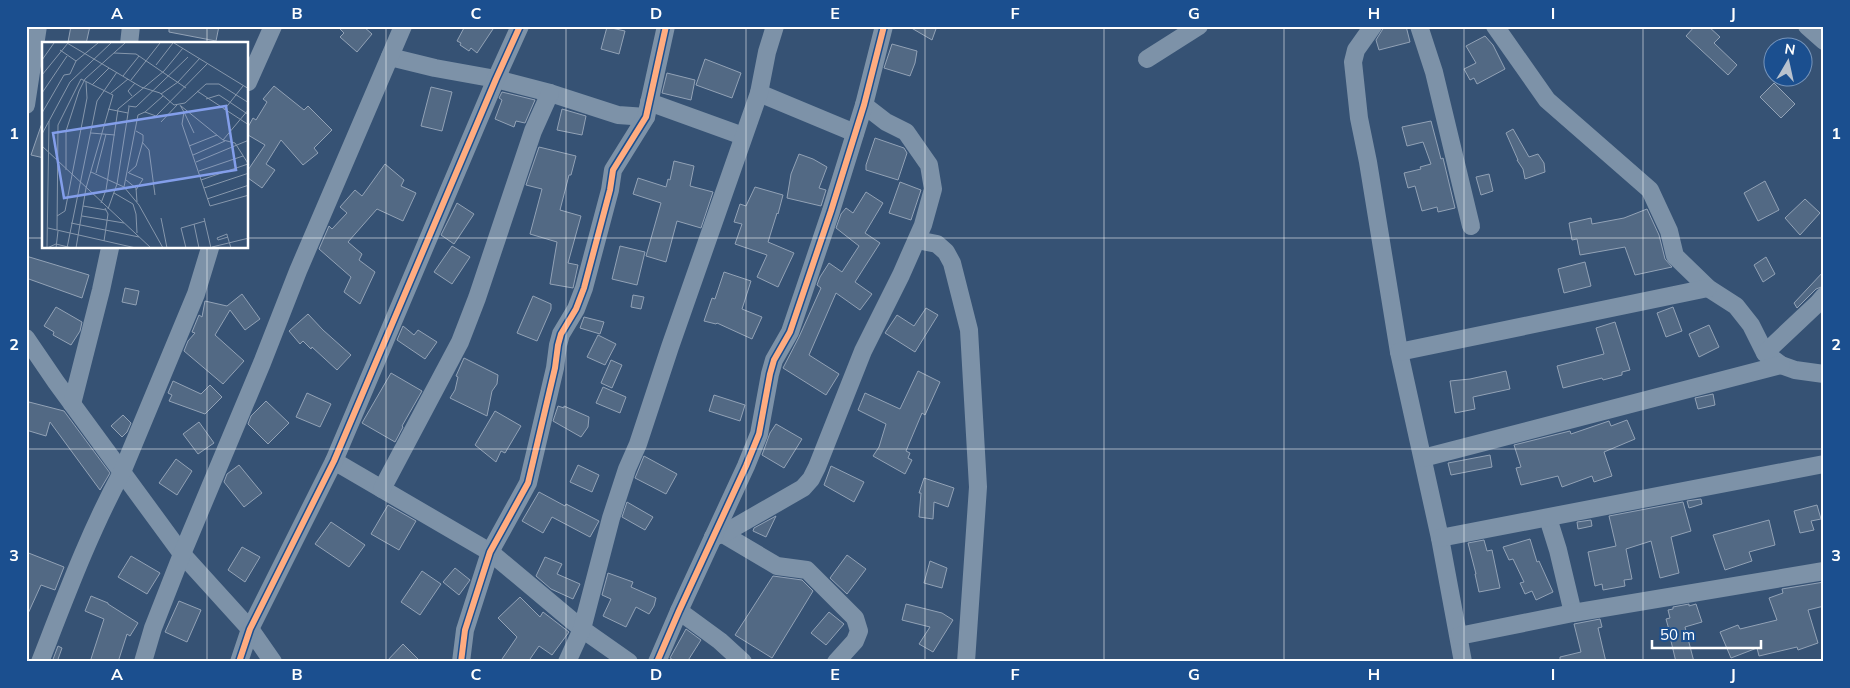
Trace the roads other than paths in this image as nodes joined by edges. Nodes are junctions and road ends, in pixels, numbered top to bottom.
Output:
1 (38, 26) edge
2 (131, 26) edge
3 (273, 26) edge
4 (403, 26) edge
5 (520, 26) edge
6 (666, 26) edge
7 (775, 26) edge
8 (884, 26) edge
9 (1199, 26) edge
10 (1372, 26) edge
11 (1419, 26) edge
12 (1495, 26) edge
13 (129, 42) edge
14 (390, 57) junction
15 (1147, 59) dead end
16 (496, 79) junction
17 (249, 80) edge
18 (550, 93) junction
19 (759, 94) junction
20 (26, 105) edge
21 (864, 105) junction
22 (648, 110) junction
23 (855, 133) junction
24 (743, 136) junction
25 (1472, 226) dead end
26 (917, 240) junction
27 (110, 249) edge
28 (210, 249) edge
29 (1708, 288) junction
30 (1824, 296) edge
31 (26, 338) edge
32 (1399, 352) junction
33 (1765, 353) junction
34 (1781, 365) junction
35 (1824, 374) edge
36 (72, 404) junction
37 (1423, 458) junction
38 (334, 461) junction
39 (1824, 464) edge
40 (122, 472) junction
41 (382, 489) junction
42 (1548, 518) junction
43 (718, 535) junction
44 (1440, 538) junction
45 (490, 552) junction
46 (182, 554) junction
47 (1824, 571) edge
48 (678, 611) junction
49 (1573, 613) junction
50 (250, 629) junction
51 (582, 629) junction
52 (1459, 636) junction
53 (40, 662) edge
54 (143, 662) edge
55 (239, 662) edge
56 (273, 662) edge
57 (461, 662) edge
58 (567, 662) edge
59 (629, 662) edge
60 (657, 662) edge
61 (743, 662) edge
62 (836, 662) edge
63 (966, 662) edge
64 (1462, 662) edge

1 - 20 street
2 - 13 street
3 - 17 street
4 - 14 street
5 - 16 street
6 - 22 street
7 - 19 street
8 - 21 street
9 - 15 street
10 - 32 street
11 - 25 street
12 - 29 street
14 - 16 street
14 - 46 street
16 - 18 street
16 - 38 street
18 - 22 street
18 - 41 street
19 - 23 street
19 - 24 street
21 - 23 street
21 - 26 street
22 - 24 street
22 - 45 street
23 - 43 street
24 - 51 street
26 - 43 street
26 - 63 street
27 - 36 street
28 - 40 street
29 - 32 street
29 - 33 street
30 - 33 street
31 - 36 street
32 - 37 street
33 - 34 street
34 - 35 street
34 - 37 street
36 - 40 street
37 - 44 street
38 - 41 street
38 - 50 street
39 - 42 street
40 - 46 street
40 - 53 street
41 - 45 street
42 - 44 street
42 - 49 street
43 - 48 street
43 - 62 street
44 - 52 street
45 - 51 street
45 - 57 street
46 - 50 street
46 - 54 street
47 - 49 street
48 - 60 street
48 - 61 street
49 - 52 street
50 - 55 street
50 - 56 street
51 - 58 street
51 - 59 street
52 - 64 street

